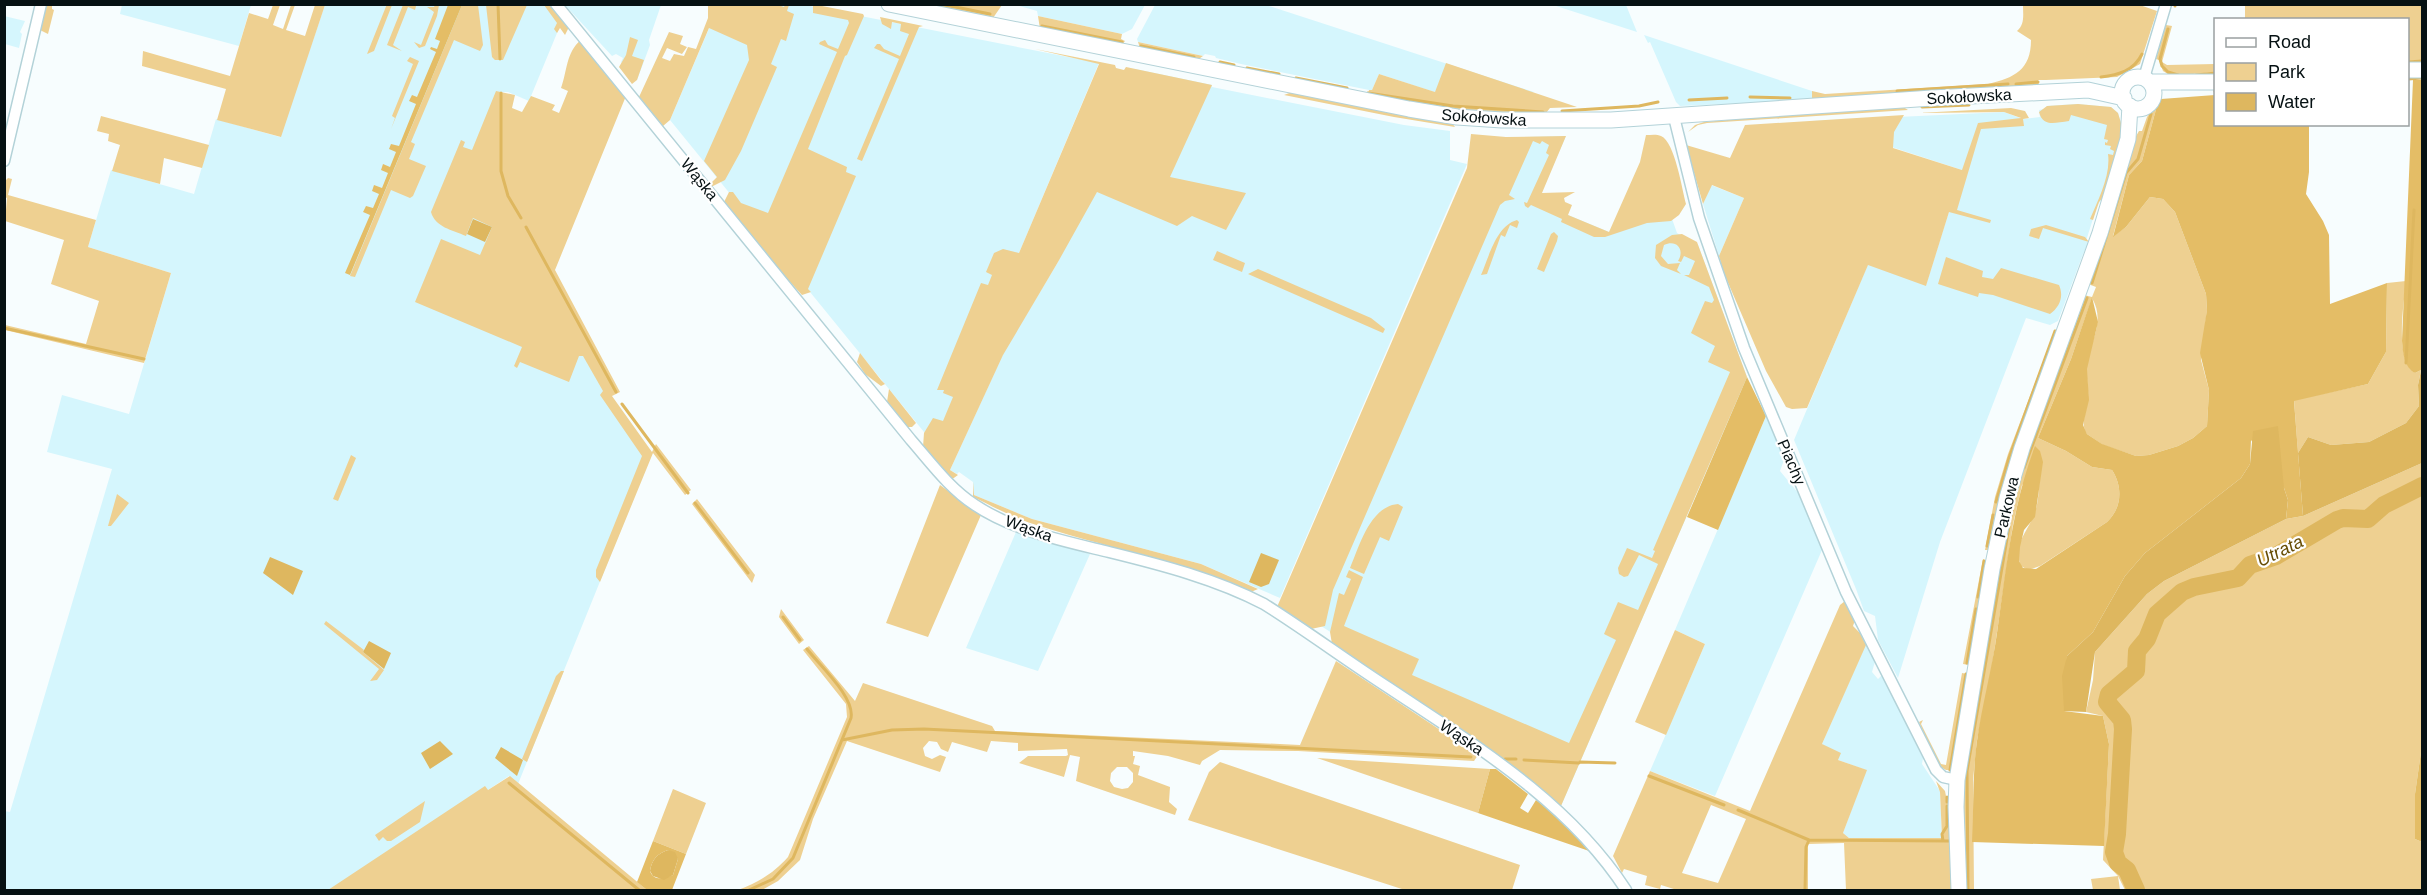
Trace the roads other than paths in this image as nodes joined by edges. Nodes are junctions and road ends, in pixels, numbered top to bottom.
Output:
1 (40, 4) edge
2 (556, 4) edge
3 (889, 4) edge
4 (2166, 4) edge
5 (2214, 81) edge
6 (2126, 83) junction
7 (2149, 85) junction
8 (2088, 90) junction
9 (2132, 104) junction
10 (1674, 117) junction
11 (4, 161) edge
12 (1957, 780) junction
13 (1626, 891) edge
14 (1959, 891) edge

1 - 11 street
2 - 13 street, Wąska
3 - 10 street, Sokołowska
4 - 7 street
5 - 7 street
6 - 7 street
6 - 8 street, Sokołowska
6 - 9 street
7 - 9 street
8 - 9 street, Sokołowska
8 - 10 street, Sokołowska
9 - 12 street, Parkowa
10 - 12 street, Piachy
12 - 14 street, Parkowa

